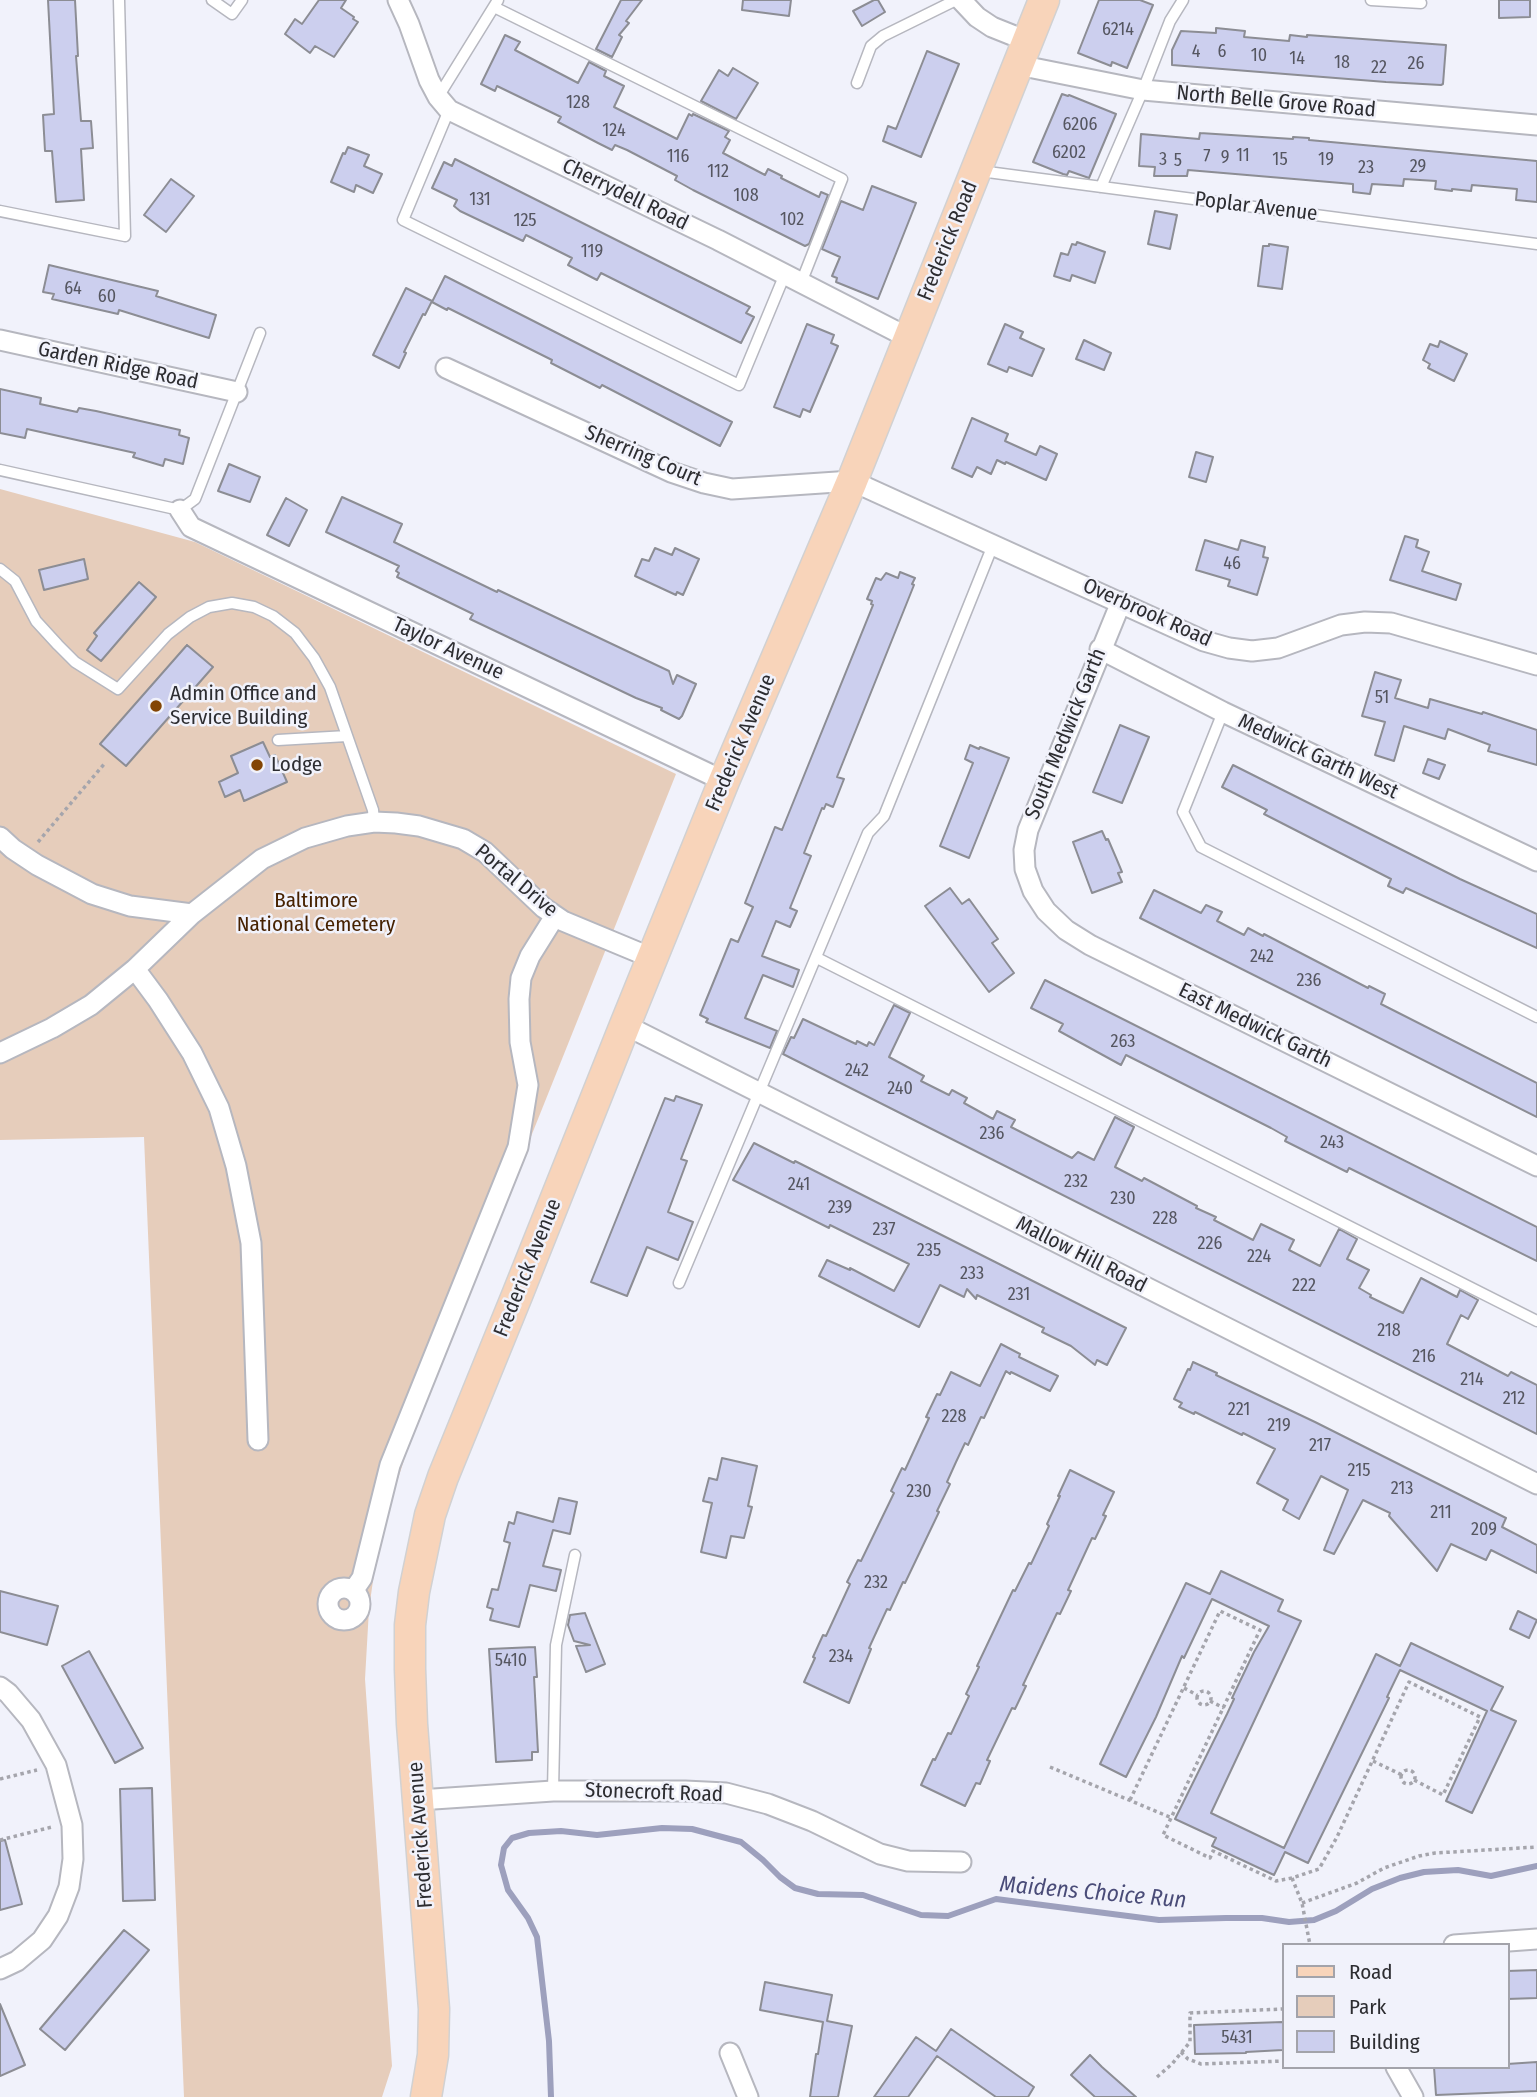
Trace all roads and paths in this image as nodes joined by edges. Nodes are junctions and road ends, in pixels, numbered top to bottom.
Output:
1 (119, 0) edge
2 (212, 0) edge
3 (242, 0) edge
4 (398, 0) edge
5 (958, 0) edge
6 (1044, 0) edge
7 (1183, 0) edge
8 (1371, 0) edge
9 (1422, 3) dead end
10 (496, 4) edge
11 (1023, 53) junction
12 (857, 83) dead end
13 (1143, 90) junction
14 (443, 104) junction
15 (1537, 125) edge
16 (976, 171) junction
17 (1101, 187) junction
18 (0, 211) edge
19 (1537, 244) edge
20 (793, 279) junction
21 (260, 333) dead end
22 (909, 338) junction
23 (0, 340) edge
24 (446, 368) dead end
25 (237, 392) junction
26 (0, 470) edge
27 (852, 481) junction
28 (180, 510) junction
29 (993, 545) junction
30 (0, 569) edge
31 (1121, 602) junction
32 (1100, 649) junction
33 (1537, 665) edge
34 (1223, 712) junction
35 (347, 736) junction
36 (278, 740) dead end
37 (105, 764) dead end
38 (724, 781) junction
39 (374, 822) junction
40 (0, 837) edge
41 (25, 857) junction
42 (1537, 860) edge
43 (1025, 869) joint
44 (192, 914) junction
45 (555, 916) junction
46 (652, 958) junction
47 (817, 958) junction
48 (135, 969) junction
49 (1537, 1017) edge
50 (625, 1025) junction
51 (0, 1052) edge
52 (759, 1094) junction
53 (1537, 1166) edge
54 (679, 1283) dead end
55 (1537, 1321) edge
56 (258, 1440) dead end
57 (1537, 1484) edge
58 (575, 1555) dead end
59 (353, 1591) dead end
60 (0, 1688) edge
61 (1183, 1688) junction
62 (1198, 1695) junction
63 (1210, 1700) junction
64 (1224, 1708) junction
65 (1373, 1761) junction
66 (56, 1765) junction
67 (1050, 1767) dead end
68 (1402, 1774) junction
69 (0, 1779) edge
70 (1414, 1780) junction
71 (553, 1791) junction
72 (419, 1800) junction
73 (1130, 1800) junction
74 (1171, 1818) junction
75 (33, 1832) dead end
76 (0, 1840) edge
77 (1537, 1847) edge
78 (961, 1862) dead end
79 (1292, 1878) junction
80 (1303, 1903) junction
81 (1537, 1940) edge
82 (1309, 1943) edge
83 (1487, 1943) edge
84 (0, 1969) edge
85 (1282, 2008) edge
86 (1181, 2052) junction
87 (730, 2053) dead end
88 (1282, 2061) edge
89 (1397, 2069) edge
90 (1157, 2077) dead end
91 (426, 2097) edge
92 (748, 2097) edge
93 (1413, 2097) edge

1 - 18 lane
2 - 3 lane
4 - 14 street
5 - 11 street, North Belle Grove Road
5 - 12 lane
6 - 11 main road, Frederick Road
7 - 13 lane
8 - 9 lane
10 - 14 lane
10 - 20 lane
11 - 13 street, North Belle Grove Road
11 - 16 main road, Frederick Road
13 - 15 street, North Belle Grove Road
13 - 17 lane
14 - 20 street, Cherrydell Road
14 - 20 lane
16 - 17 lane, Poplar Avenue
16 - 22 main road, Frederick Road
17 - 19 lane, Poplar Avenue
20 - 22 street, Cherrydell Road
21 - 25 lane
22 - 27 main road, Frederick Road
23 - 25 street, Garden Ridge Road
24 - 27 street, Sherring Court
25 - 28 lane
26 - 28 lane
27 - 29 street, Overbrook Road
27 - 38 main road, Frederick Avenue
28 - 38 street, Taylor Avenue
29 - 31 street, Overbrook Road
29 - 47 lane
30 - 35 lane
31 - 32 street, South Medwick Garth
31 - 33 street, Overbrook Road
32 - 34 street, Medwick Garth West
32 - 43 street, South Medwick Garth
34 - 42 street, Medwick Garth West
34 - 49 lane
35 - 36 lane
35 - 39 lane
37 - 41 path
38 - 46 main road, Frederick Avenue
39 - 44 street, Portal Drive
39 - 45 street, Portal Drive
40 - 41 street
41 - 44 street
43 - 53 street, East Medwick Garth
44 - 48 street, Portal Drive
45 - 46 street, Portal Drive
45 - 59 street
46 - 50 main road, Frederick Avenue
47 - 52 lane
47 - 55 lane
48 - 51 street, Portal Drive
48 - 56 street
50 - 52 street, Mallow Hill Road
50 - 72 main road, Frederick Avenue
52 - 54 lane
52 - 57 street, Mallow Hill Road
58 - 71 lane
60 - 66 street
61 - 62 path
61 - 64 path
61 - 73 path
62 - 63 path
62 - 63 path
63 - 64 path
64 - 74 path
65 - 68 path
65 - 70 path
65 - 79 path
66 - 69 path
66 - 84 street
67 - 73 path
68 - 70 path
68 - 70 path
71 - 72 street, Stonecroft Road
71 - 78 street, Stonecroft Road
72 - 91 main road, Frederick Avenue
73 - 74 path
74 - 79 path
75 - 76 path
77 - 80 path
79 - 80 path
80 - 82 path
81 - 83 street
85 - 86 path
86 - 88 path
86 - 90 path
87 - 92 street
89 - 93 street

